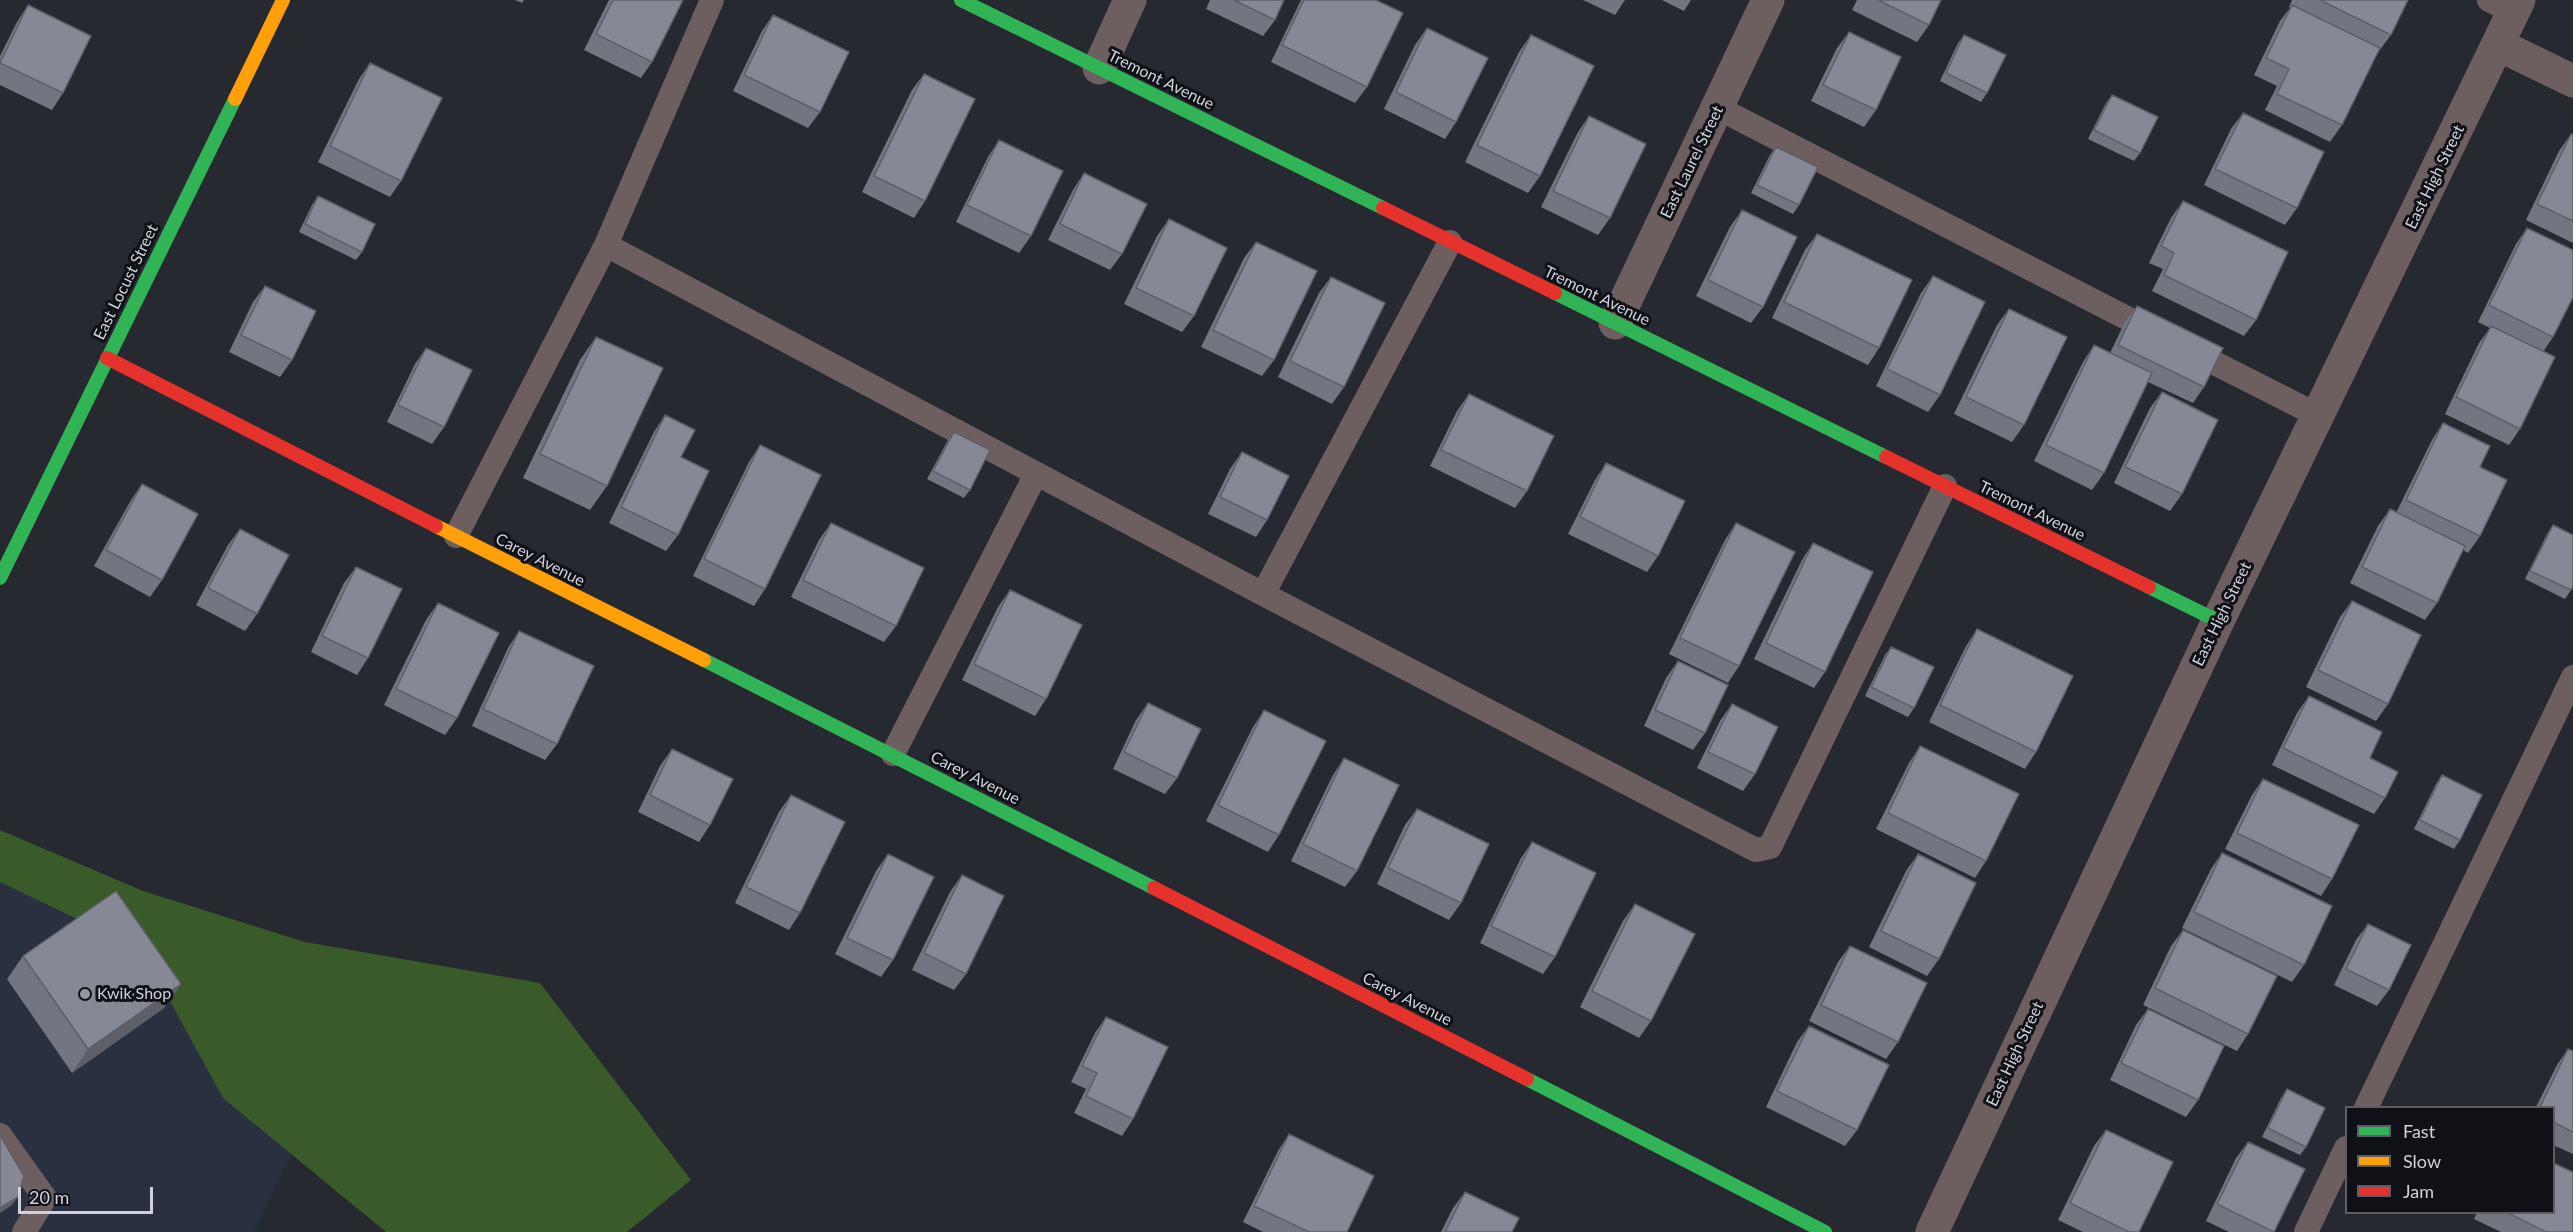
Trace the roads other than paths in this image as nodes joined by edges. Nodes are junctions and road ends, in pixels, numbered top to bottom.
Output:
1 (283, 0) edge
2 (712, 0) edge
3 (961, 0) edge
4 (1130, 0) edge
5 (1768, 0) edge
6 (2507, 4) edge
7 (2499, 45) junction
8 (1099, 68) junction
9 (2573, 81) edge
10 (1718, 108) junction
11 (1450, 242) junction
12 (606, 245) junction
13 (1615, 323) junction
14 (107, 358) junction
15 (2319, 416) junction
16 (1036, 474) junction
17 (1945, 486) junction
18 (456, 536) junction
19 (0, 578) edge
20 (1263, 594) junction
21 (2218, 621) junction
22 (2573, 677) edge
23 (893, 754) junction
24 (2366, 1106) edge
25 (0, 1135) edge
26 (2345, 1150) edge
27 (24, 1232) edge
28 (1825, 1232) edge
29 (1932, 1232) edge
30 (2306, 1232) edge

1 - 14 street, East Locust Street
2 - 12 lane
3 - 8 street, Tremont Avenue
4 - 8 street
5 - 10 street, East Laurel Street
6 - 7 street, East High Street
7 - 9 street
7 - 15 street, East High Street
8 - 11 street, Tremont Avenue
10 - 13 street, East Laurel Street
10 - 15 lane
11 - 13 street, Tremont Avenue
11 - 20 lane
12 - 16 lane
12 - 18 lane
13 - 17 street, Tremont Avenue
14 - 18 street, Carey Avenue
14 - 19 street, East Locust Street
15 - 21 street, East High Street
16 - 20 lane
16 - 23 lane
17 - 20 lane
17 - 21 street, Tremont Avenue
18 - 23 street, Carey Avenue
21 - 29 street, East High Street
22 - 24 lane
23 - 28 street, Carey Avenue
25 - 27 lane
26 - 30 lane

